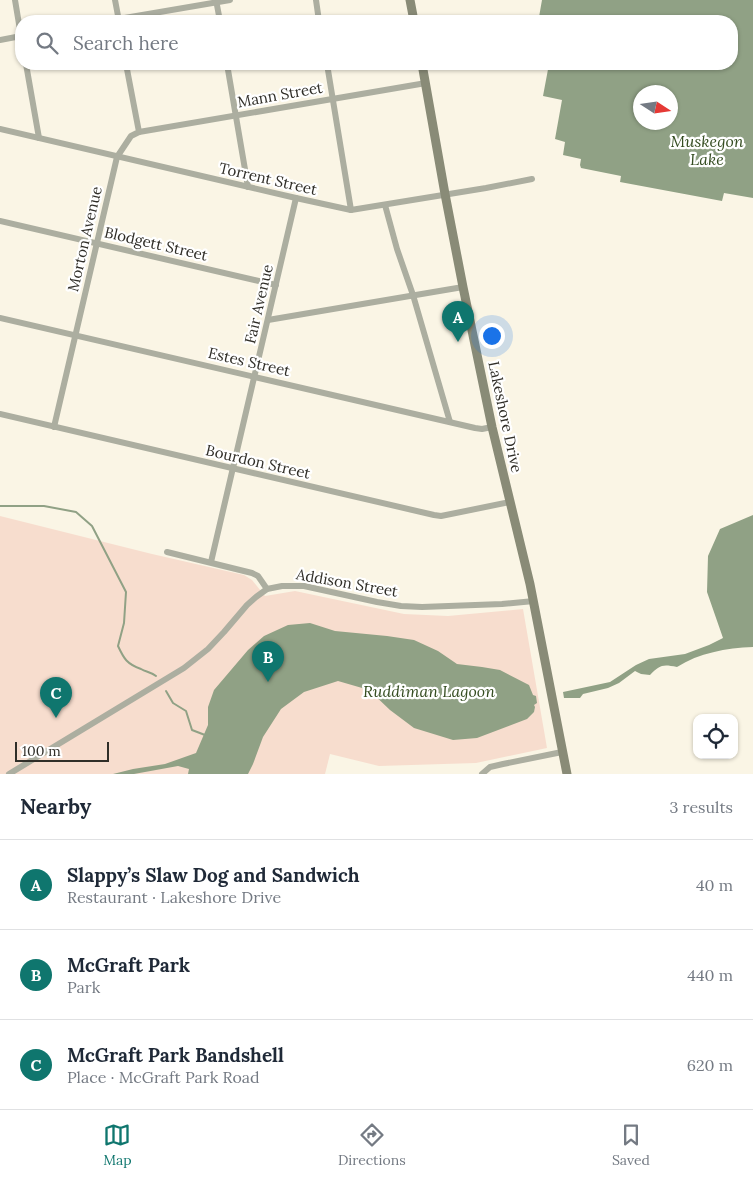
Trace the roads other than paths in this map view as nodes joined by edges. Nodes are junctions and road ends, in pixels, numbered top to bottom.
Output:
1 (15, 0) edge
2 (115, 0) edge
3 (230, 0) edge
4 (316, 0) edge
5 (410, 0) edge
6 (216, 1) edge
7 (18, 15) edge
8 (118, 15) edge
9 (145, 15) edge
10 (219, 15) edge
11 (318, 15) edge
12 (413, 15) edge
13 (15, 37) edge
14 (0, 40) edge
15 (27, 70) edge
16 (127, 70) edge
17 (228, 70) edge
18 (327, 70) edge
19 (423, 70) edge
20 (426, 83) junction
21 (332, 99) junction
22 (236, 116) junction
23 (0, 129) edge
24 (139, 132) junction
25 (39, 138) junction
26 (117, 156) junction
27 (532, 179) dead end
28 (248, 187) junction
29 (445, 194) junction
30 (296, 198) junction
31 (385, 205) junction
32 (351, 210) junction
33 (0, 221) edge
34 (96, 243) junction
35 (276, 285) junction
36 (463, 286) junction
37 (413, 295) junction
38 (0, 318) edge
39 (268, 320) junction
40 (75, 335) junction
41 (254, 377) junction
42 (0, 414) edge
43 (450, 422) junction
44 (54, 427) junction
45 (492, 427) junction
46 (233, 469) junction
47 (510, 502) junction
48 (167, 552) dead end
49 (211, 562) junction
50 (267, 589) junction
51 (534, 601) junction
52 (562, 752) junction
53 (9, 774) edge
54 (482, 774) edge
55 (567, 774) edge

1 - 7 street
2 - 8 street
3 - 6 street
4 - 11 street
5 - 12 main road
6 - 9 street
6 - 10 street
13 - 14 street
15 - 25 street
16 - 24 street
17 - 22 street
18 - 21 street
19 - 20 main road, Lakeshore Drive
20 - 21 street, Mann Street
20 - 29 main road, Lakeshore Drive
21 - 22 street, Mann Street
21 - 32 street
22 - 24 street, Mann Street
22 - 28 street
23 - 25 street, Torrent Street
24 - 26 street, Morton Avenue
25 - 26 street, Torrent Street
26 - 28 street, Torrent Street
26 - 34 street, Morton Avenue
27 - 29 street, Torrent Street
28 - 30 street, Torrent Street
29 - 31 street, Torrent Street
29 - 36 main road, Lakeshore Drive
30 - 32 street, Torrent Street
30 - 35 street, Fair Avenue
31 - 32 street, Torrent Street
31 - 37 street
33 - 34 street, Blodgett Street
34 - 35 street, Blodgett Street
34 - 40 street, Morton Avenue
35 - 39 street, Fair Avenue
36 - 37 street
36 - 45 main road, Lakeshore Drive
37 - 39 street
37 - 43 street
38 - 40 street, Estes Street
39 - 41 street, Fair Avenue
40 - 41 street, Estes Street
40 - 44 street, Morton Avenue
41 - 43 street, Estes Street
41 - 46 street, Fair Avenue
42 - 44 street, Bourdon Street
43 - 45 street, Estes Street
44 - 46 street, Bourdon Street
45 - 47 main road, Lakeshore Drive
46 - 47 street, Bourdon Street
46 - 49 street, Fair Avenue
47 - 51 main road, Lakeshore Drive
48 - 49 street
49 - 50 street
50 - 51 street, Addison Street
50 - 53 street
51 - 52 main road, Lakeshore Drive
52 - 54 street
52 - 55 main road, Lakeshore Drive

